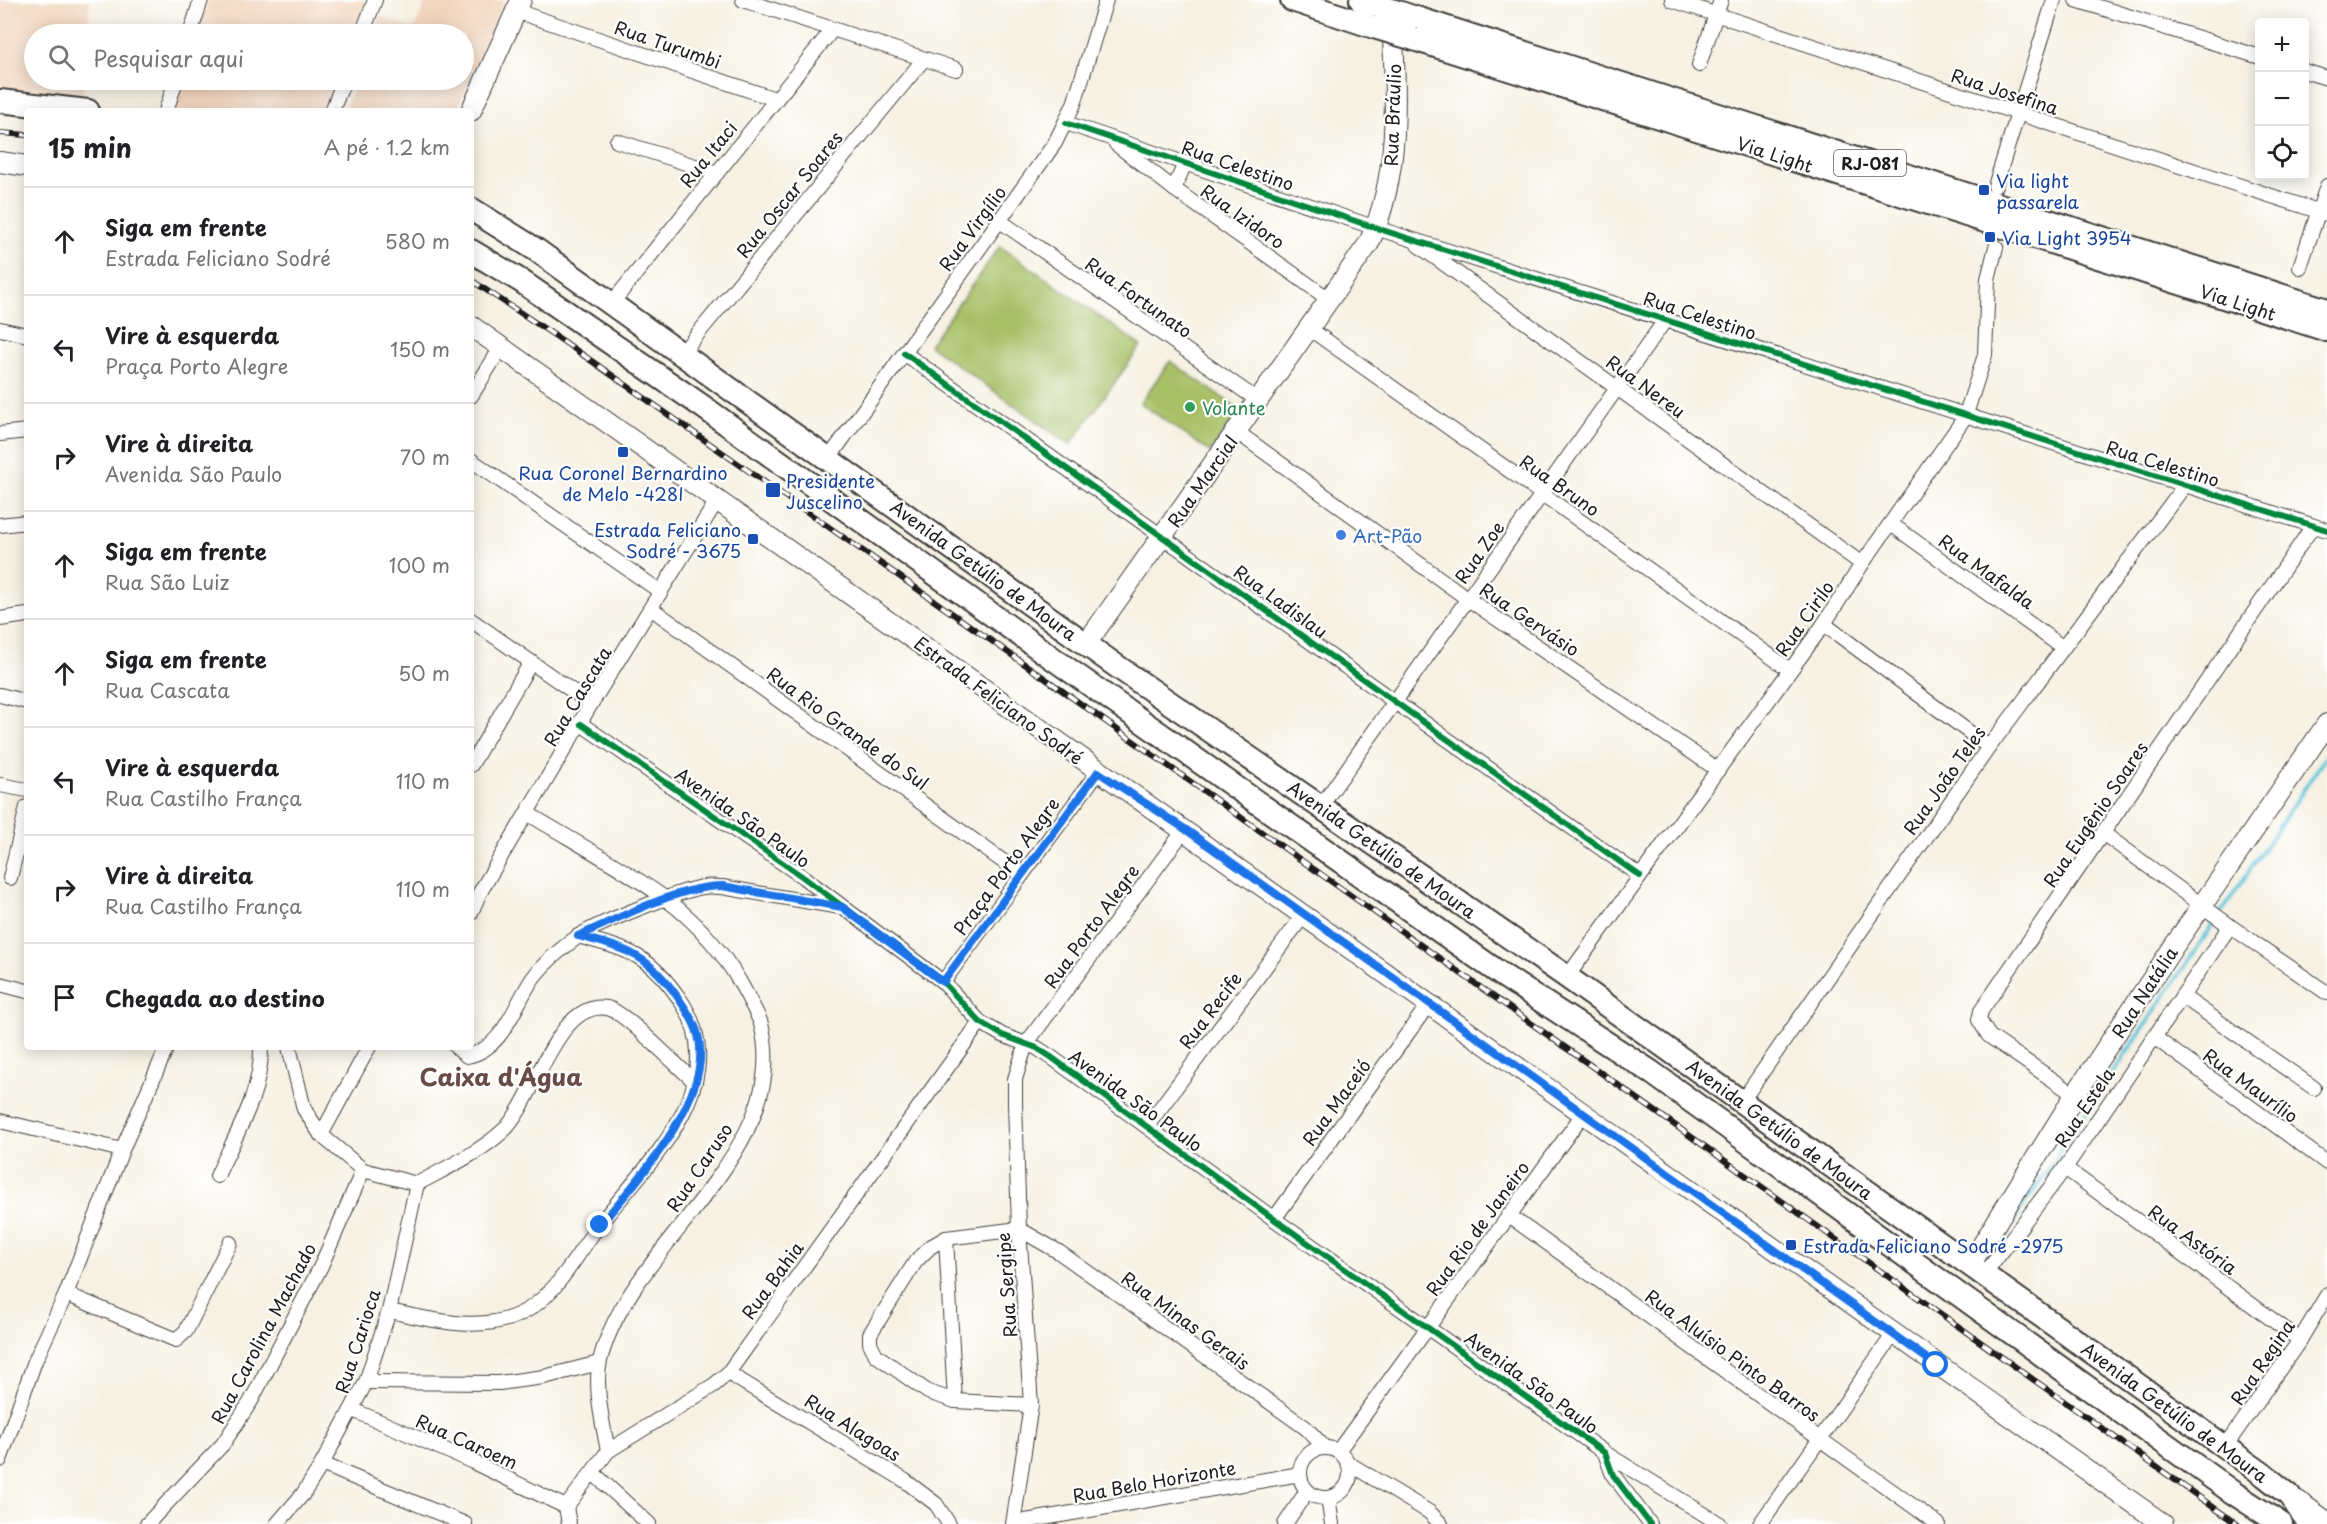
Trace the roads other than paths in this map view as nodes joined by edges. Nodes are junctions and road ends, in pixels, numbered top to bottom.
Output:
1 (201, 0) edge
2 (375, 0) edge
3 (743, 0) edge
4 (1106, 0) edge
5 (1292, 0) edge
6 (1672, 0) edge
7 (1721, 0) edge
8 (2054, 0) edge
9 (2076, 0) edge
10 (518, 6) edge
11 (1376, 8) edge
12 (1716, 14) junction
13 (193, 24) edge
14 (366, 24) edge
15 (833, 29) junction
16 (2255, 56) edge
17 (924, 59) junction
18 (1699, 65) dead end
19 (956, 69) dead end
20 (2307, 72) edge
21 (2327, 78) edge
22 (173, 90) edge
23 (340, 90) edge
24 (775, 99) junction
25 (0, 101) edge
26 (62, 108) edge
27 (167, 108) edge
28 (333, 108) edge
29 (472, 108) edge
30 (2016, 114) junction
31 (1066, 123) junction
32 (1107, 137) junction
33 (617, 141) dead end
34 (0, 162) edge
35 (1185, 163) junction
36 (24, 166) edge
37 (717, 173) junction
38 (1995, 186) dead end
39 (2327, 186) edge
40 (1174, 189) junction
41 (474, 211) edge
42 (2323, 213) edge
43 (1000, 221) junction
44 (1376, 228) junction
45 (1408, 238) junction
46 (1996, 247) dead end
47 (474, 253) edge
48 (2300, 267) dead end
49 (1330, 300) junction
50 (612, 303) junction
51 (2327, 310) edge
52 (1666, 319) junction
53 (474, 328) edge
54 (0, 329) edge
55 (1310, 329) junction
56 (2327, 330) edge
57 (24, 334) edge
58 (502, 346) junction
59 (682, 353) junction
60 (904, 353) junction
61 (1617, 388) junction
62 (474, 391) edge
63 (1258, 401) junction
64 (1965, 417) junction
65 (24, 431) edge
66 (1237, 432) junction
67 (0, 434) edge
68 (829, 458) junction
69 (474, 462) edge
70 (2185, 485) junction
71 (1542, 493) junction
72 (718, 499) junction
73 (24, 522) edge
74 (1891, 524) junction
75 (0, 525) edge
76 (2313, 526) junction
77 (2327, 530) edge
78 (1163, 535) junction
79 (1863, 564) junction
80 (661, 592) junction
81 (1468, 599) junction
82 (652, 609) junction
83 (24, 615) edge
84 (0, 619) edge
85 (474, 622) edge
86 (1824, 624) junction
87 (1086, 644) junction
88 (2062, 647) junction
89 (531, 662) junction
90 (1790, 670) junction
91 (0, 695) edge
92 (24, 701) edge
93 (1395, 702) junction
94 (591, 704) junction
95 (581, 724) junction
96 (2327, 724) edge
97 (1989, 747) junction
98 (474, 760) edge
99 (1718, 770) junction
100 (1098, 772) junction
101 (0, 785) edge
102 (24, 789) edge
103 (1321, 806) junction
104 (527, 813) junction
105 (24, 820) edge
106 (1185, 829) junction
107 (2104, 834) junction
108 (1022, 875) junction
109 (1640, 876) junction
110 (10, 878) dead end
111 (666, 900) junction
112 (1456, 900) junction
113 (1402, 902) junction
114 (474, 907) edge
115 (842, 907) junction
116 (2206, 908) junction
117 (1303, 916) junction
118 (2228, 925) junction
119 (578, 936) junction
120 (1505, 977) junction
121 (1567, 977) junction
122 (943, 982) junction
123 (0, 984) edge
124 (24, 990) edge
125 (2327, 993) edge
126 (2182, 996) junction
127 (1428, 1005) junction
128 (980, 1022) junction
129 (2154, 1037) junction
130 (1026, 1044) junction
131 (166, 1050) edge
132 (261, 1050) edge
133 (290, 1050) edge
134 (367, 1050) edge
135 (460, 1050) edge
136 (694, 1082) junction
137 (2314, 1088) dead end
138 (2076, 1095) junction
139 (1742, 1101) junction
140 (1583, 1113) junction
141 (0, 1120) edge
142 (1147, 1126) junction
143 (321, 1135) junction
144 (122, 1150) junction
145 (2327, 1163) edge
146 (2065, 1168) junction
147 (363, 1170) junction
148 (217, 1176) dead end
149 (417, 1184) junction
150 (1893, 1210) junction
151 (1508, 1215) junction
152 (1274, 1219) junction
153 (1019, 1230) junction
154 (1876, 1234) junction
155 (946, 1238) junction
156 (230, 1243) dead end
157 (1977, 1270) junction
158 (66, 1294) junction
159 (2327, 1295) edge
160 (389, 1311) junction
161 (1428, 1326) junction
162 (1893, 1335) junction
163 (2300, 1340) junction
164 (599, 1363) junction
165 (728, 1373) junction
166 (366, 1383) junction
167 (955, 1401) junction
168 (1031, 1405) junction
169 (353, 1410) junction
170 (1821, 1441) junction
171 (2225, 1447) junction
172 (1331, 1449) junction
173 (608, 1451) junction
174 (1605, 1453) junction
175 (0, 1460) edge
176 (2188, 1460) junction
177 (1348, 1463) junction
178 (322, 1464) junction
179 (593, 1473) junction
180 (1300, 1474) junction
181 (1307, 1491) junction
182 (2289, 1495) junction
183 (1328, 1498) junction
184 (566, 1507) junction
185 (2327, 1522) edge
186 (282, 1523) edge
187 (1014, 1523) edge
188 (147, 1524) edge
189 (465, 1524) edge
190 (569, 1524) edge
191 (649, 1524) edge
192 (949, 1524) edge
193 (1284, 1524) edge
194 (1332, 1524) edge
195 (1441, 1524) edge
196 (1650, 1524) edge
197 (1720, 1524) edge
198 (1761, 1524) edge
199 (1938, 1524) edge
200 (2163, 1524) edge
201 (2281, 1524) edge
202 (2310, 1524) edge

1 - 13 street
2 - 14 street
3 - 15 street
4 - 31 street, Rua Virgílio
5 - 11 main road, Via Light / RJ-081
6 - 12 street, Rua Josefina
7 - 12 street
8 - 30 street
9 - 16 street
10 - 24 street, Rua Turumbi
10 - 29 main road
11 - 44 main road, Rua Bráulio
11 - 51 main road, Via Light / RJ-081, bridge
11 - 56 main road, Via Light / RJ-081, bridge
12 - 18 street
12 - 30 street, Rua Josefina
15 - 17 street
15 - 24 street, Rua Itaci
17 - 19 street
17 - 59 street, Rua Oscar Soares
20 - 21 street
22 - 27 street
23 - 28 street
24 - 37 street, Rua Itaci
25 - 26 main road
30 - 38 street
30 - 42 street, Rua Josefina
31 - 32 street, Rua Celestino
31 - 43 street, Rua Virgílio
32 - 35 street, Rua Celestino
32 - 40 street, Rua Izidoro
33 - 37 street
34 - 36 main road
35 - 40 street
35 - 44 street, Rua Celestino
37 - 50 street, Rua Itaci
39 - 42 street
40 - 49 street, Rua Izidoro
41 - 50 main road, Avenida Getúlio de Moura
42 - 48 street
43 - 60 street, Rua Virgílio
43 - 63 street, Rua Fortunato
44 - 45 street, Rua Celestino
44 - 49 main road, Rua Marcial
45 - 52 street, Rua Celestino
45 - 61 street, Rua Nereu
46 - 64 street, Rua Cirilo
47 - 113 main road, Avenida Getúlio de Moura
49 - 55 main road, Rua Marcial
50 - 59 main road, Avenida Getúlio de Moura
52 - 61 street, Rua Zoe
52 - 64 street, Rua Celestino
53 - 58 main road, Estrada Feliciano Sodré
54 - 57 street
55 - 63 main road, Rua Marcial
55 - 71 street, Rua Bruno
58 - 62 street
58 - 72 main road, Estrada Feliciano Sodré
59 - 68 main road, Avenida Getúlio de Moura
60 - 68 street, Rua Virgílio
60 - 78 street, Rua Ladislau
61 - 71 street, Rua Zoe
61 - 79 street, Rua Nereu
63 - 66 main road, Rua Marcial
64 - 70 street, Rua Celestino
64 - 74 street, Rua Cirilo
65 - 67 street
66 - 78 main road, Rua Marcial
66 - 81 street, Rua Gervásio
68 - 87 main road, Avenida Getúlio de Moura
69 - 80 street
70 - 76 street, Rua Celestino
70 - 88 street, Rua João Teles
71 - 81 street, Rua Zoe
71 - 90 street, Rua Bruno
72 - 80 street, Rua Cascata
72 - 100 main road, Estrada Feliciano Sodré
73 - 75 street
74 - 79 street, Rua Cirilo
74 - 88 street, Rua Mafalda
76 - 77 street, Rua Celestino
76 - 107 street, Rua Eugênio Soares
78 - 87 main road, Rua Marcial
78 - 93 street, Rua Ladislau
79 - 86 street, Rua Cirilo
80 - 82 street, Rua Cascata
81 - 93 street, Rua Zoe
81 - 99 street, Rua Gervásio
82 - 94 street, Rua Cascata
82 - 108 street, Rua Rio Grande do Sul
83 - 84 street
85 - 89 street
86 - 90 street, Rua Cirilo
86 - 97 street
87 - 103 main road, Avenida Getúlio de Moura
88 - 97 street, Rua João Teles
89 - 94 street
89 - 98 street
90 - 99 street, Rua Cirilo
91 - 92 street
93 - 103 street, Rua Zoe
93 - 109 street, Rua Ladislau
94 - 95 street, Rua Cascata
95 - 104 street, Rua Cascata
95 - 115 street, Avenida São Paulo
96 - 116 main road, Rua Natália
97 - 139 street, Rua João Teles
99 - 109 street, Rua Cirilo
100 - 106 main road, Estrada Feliciano Sodré
100 - 108 street, Praça Porto Alegre
101 - 102 street
103 - 112 main road, Avenida Getúlio de Moura
104 - 111 street, Rua Caruso
104 - 114 street, Rua Cascata
105 - 110 street
106 - 117 main road, Estrada Feliciano Sodré
106 - 130 street, Rua Porto Alegre
107 - 116 street
107 - 138 street, Rua Eugênio Soares
108 - 122 street, Praça Porto Alegre
109 - 121 street, Rua Cirilo
111 - 115 street
111 - 119 street
111 - 164 street, Rua Caruso
112 - 113 main road
112 - 121 main road, Avenida Getúlio de Moura
113 - 120 main road, Avenida Getúlio de Moura
115 - 122 street, Avenida São Paulo
116 - 118 street
116 - 138 main road, Rua Natália
117 - 127 main road, Estrada Feliciano Sodré
117 - 142 street, Rua Recife
118 - 125 street
118 - 126 street, Rua Estela
119 - 135 street
119 - 136 street
120 - 121 main road
120 - 154 main road, Avenida Getúlio de Moura
121 - 139 main road, Avenida Getúlio de Moura
122 - 128 street, Avenida São Paulo
123 - 124 street
126 - 129 street, Rua Estela
126 - 137 street
127 - 140 main road, Estrada Feliciano Sodré
127 - 152 street, Rua Maceió
128 - 130 street, Avenida São Paulo
128 - 165 street, Rua Bahia
129 - 145 street, Rua Maurílio
129 - 146 street, Rua Estela
130 - 142 street, Avenida São Paulo
130 - 153 street, Rua Sergipe
131 - 144 street
132 - 148 street
133 - 143 street
134 - 143 street
136 - 149 street
136 - 160 street
138 - 157 main road, Rua Natália
139 - 150 main road, Avenida Getúlio de Moura
140 - 151 street, Rua Rio de Janeiro
140 - 162 main road, Estrada Feliciano Sodré
141 - 144 street
142 - 152 street, Avenida São Paulo
143 - 147 street
144 - 158 street
146 - 157 street, Rua Estela
146 - 163 street, Rua Astória
147 - 149 street
147 - 188 street, Rua Carolina Machado
149 - 160 street, Rua Carioca
150 - 154 main road
150 - 157 main road, Avenida Getúlio de Moura
151 - 161 street, Rua Rio de Janeiro
151 - 170 street, Rua Aluísio Pinto Barros
152 - 161 street, Avenida São Paulo
153 - 155 street
153 - 168 street, Rua Sergipe
153 - 172 street, Rua Minas Gerais
154 - 176 main road, Avenida Getúlio de Moura
155 - 167 street
155 - 167 street
156 - 158 street
157 - 171 main road, Avenida Getúlio de Moura
158 - 175 street
159 - 163 street, Rua Regina
160 - 166 street, Rua Carioca
161 - 172 street, Rua Rio de Janeiro
161 - 174 street, Avenida São Paulo
162 - 170 street
162 - 200 main road, Estrada Feliciano Sodré
163 - 171 street, Rua Regina
164 - 166 street
164 - 173 street, Rua Caruso
165 - 173 street, Rua Bahia
165 - 192 street, Rua Alagoas
166 - 169 street, Rua Carioca
167 - 168 street
168 - 187 street, Rua Sergipe
169 - 178 street, Rua Carioca
169 - 184 street, Rua Caroem
170 - 198 street
170 - 199 street, Rua Aluísio Pinto Barros
171 - 176 main road
171 - 182 main road, Avenida Getúlio de Moura
172 - 177 street
172 - 180 street
173 - 179 street, Rua Bahia
174 - 196 street, Avenida São Paulo
174 - 197 street
176 - 201 main road, Avenida Getúlio de Moura
177 - 183 street
177 - 195 street
178 - 186 street, Rua Carioca
178 - 189 street
179 - 184 street, Rua Bahia
179 - 191 street
180 - 181 street
180 - 187 street, Rua Belo Horizonte
181 - 183 street
181 - 193 street
182 - 185 main road, Avenida Getúlio de Moura
182 - 202 main road, Avenida Getúlio de Moura
183 - 194 street
184 - 190 street

